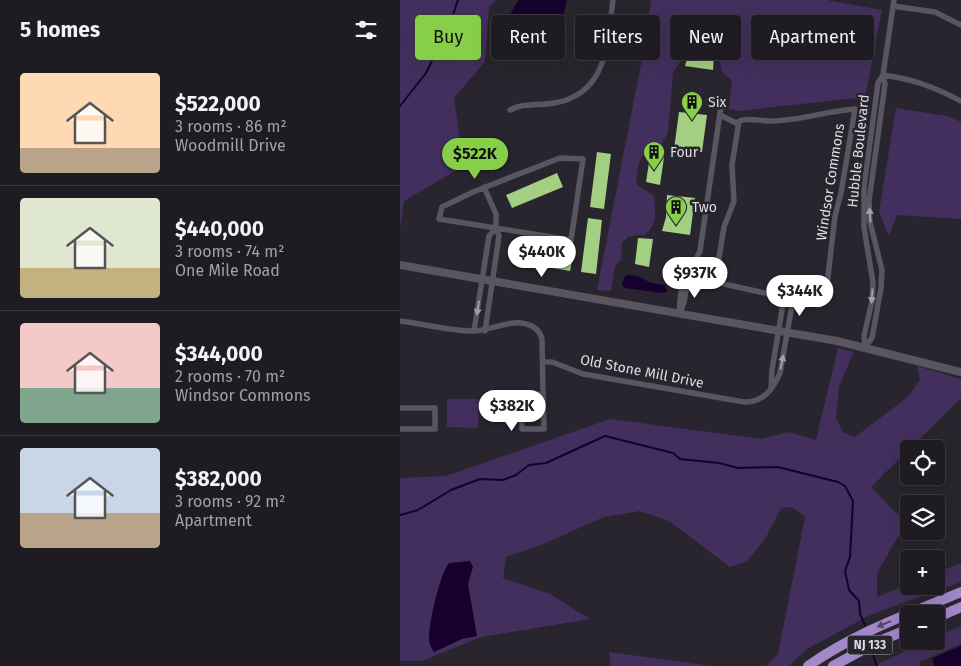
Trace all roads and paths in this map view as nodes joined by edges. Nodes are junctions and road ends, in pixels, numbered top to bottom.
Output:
1 (613, 0) edge
2 (893, 3) edge
3 (961, 25) edge
4 (883, 75) junction
5 (961, 101) edge
6 (721, 106) dead end
7 (510, 110) dead end
8 (720, 115) junction
9 (738, 124) junction
10 (484, 187) junction
11 (496, 228) junction
12 (400, 265) edge
13 (483, 280) junction
14 (493, 281) junction
15 (784, 298) junction
16 (793, 300) junction
17 (679, 313) junction
18 (400, 321) edge
19 (485, 330) junction
20 (779, 330) junction
21 (474, 331) junction
22 (787, 332) junction
23 (865, 347) junction
24 (543, 362) junction
25 (961, 372) edge
26 (771, 389) junction
27 (543, 394) junction
28 (400, 408) edge
29 (400, 429) edge
30 (961, 592) edge
31 (961, 607) edge
32 (945, 614) edge
33 (900, 633) edge
34 (808, 666) edge
35 (833, 666) edge

1 - 7 street
2 - 3 street
2 - 4 street, Hubble Boulevard
4 - 5 street
4 -> 23 street, Hubble Boulevard
23 -> 4 street, Hubble Boulevard
6 - 8 street
8 - 9 street
8 - 17 street
9 - 15 street, Windsor Commons
9 - 16 street, Windsor Commons
10 - 11 street
10 - 11 street
10 - 11 street
11 - 13 street
11 - 14 street
12 - 13 street
13 - 14 street
13 -> 21 street
14 - 17 street
14 - 19 street
15 - 16 street, Windsor Commons
15 - 20 street
16 - 22 street
17 - 20 street
18 - 21 street
19 - 21 street
19 - 24 street
20 - 22 street
20 - 26 street
22 - 23 street
26 -> 22 street
23 - 25 street
24 - 26 street, Old Stone Mill Drive
24 - 27 street
27 - 27 street
28 - 29 street
30 -> 34 highway, NJ 133
31 - 32 highway
33 - 35 highway, NJ 133

